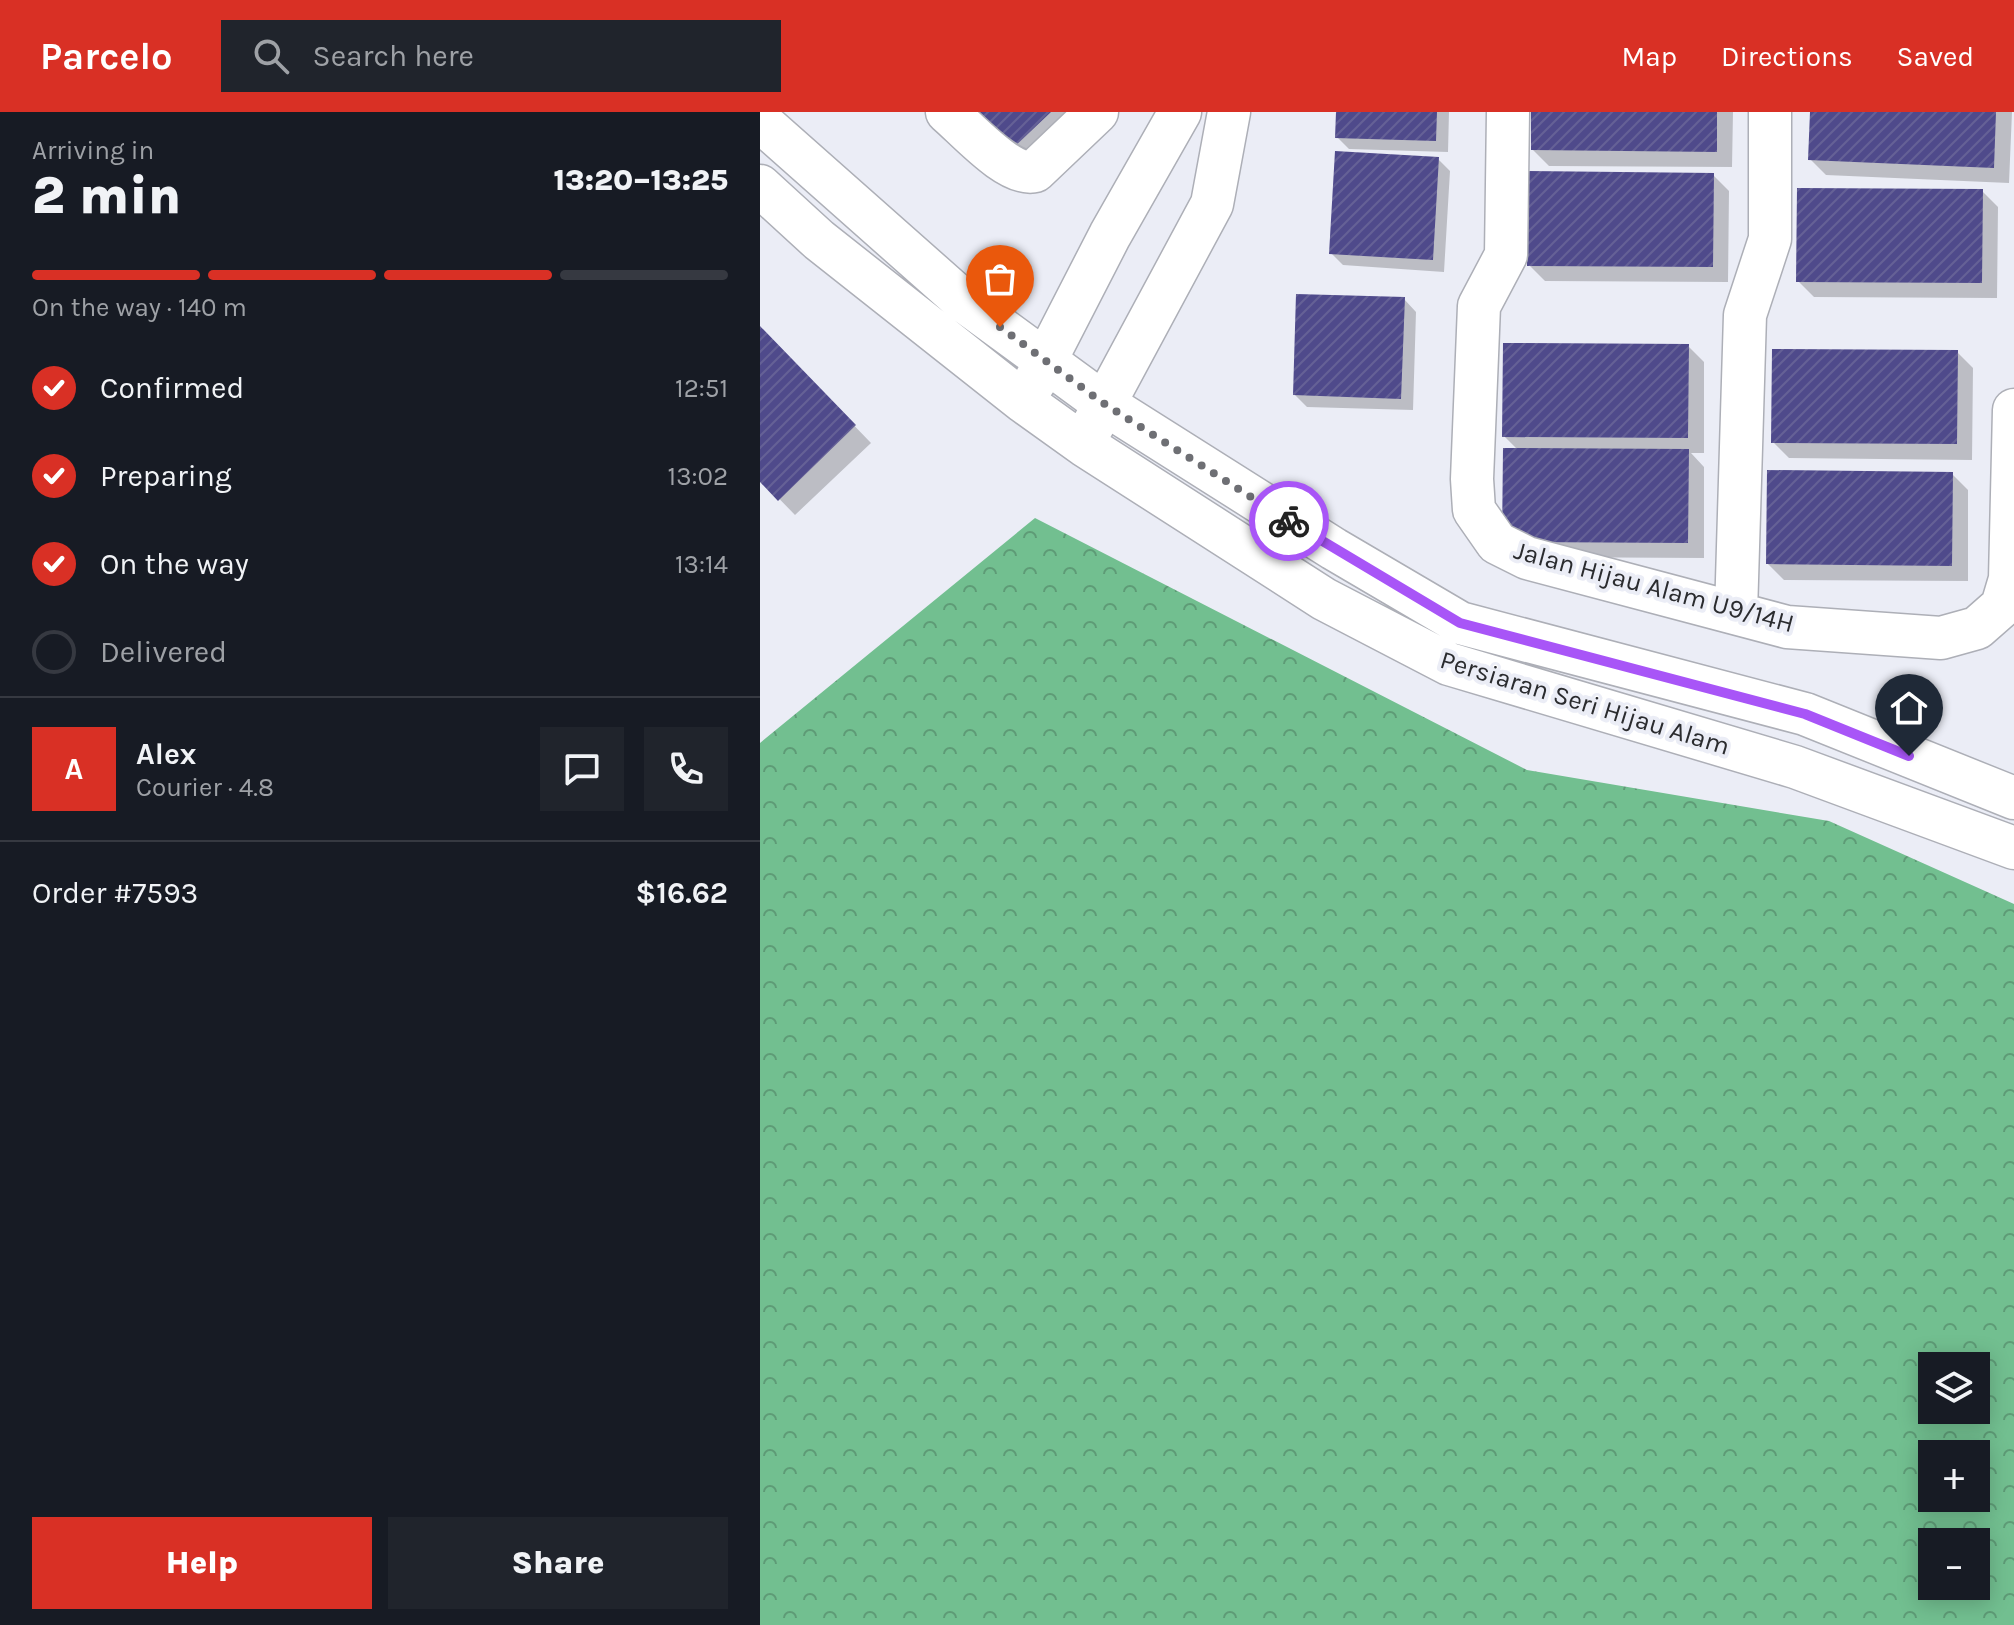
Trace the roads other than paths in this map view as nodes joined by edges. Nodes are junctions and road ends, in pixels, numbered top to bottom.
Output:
1 (947, 112) edge
2 (1097, 112) edge
3 (1180, 112) edge
4 (1229, 112) edge
5 (1508, 112) edge
6 (1770, 112) edge
7 (760, 121) edge
8 (760, 186) edge
9 (1045, 361) junction
10 (1024, 402) junction
11 (1103, 403) junction
12 (2014, 410) edge
13 (1084, 445) junction
14 (1736, 613) junction
15 (2014, 798) edge
16 (2014, 848) edge

1 - 2 street
3 - 9 street
4 - 11 street
5 - 14 street, Jalan Hijau Alam U9/14H
6 - 14 street
7 - 9 street, Persiaran Seri Hijau Alam
8 - 10 street, Persiaran Seri Hijau Alam
9 - 10 street
9 - 11 street, Persiaran Seri Hijau Alam
10 - 13 street, Persiaran Seri Hijau Alam
11 - 13 street
11 - 15 street, Persiaran Seri Hijau Alam
12 - 14 street, Jalan Hijau Alam U9/14H
13 - 16 street, Persiaran Seri Hijau Alam

